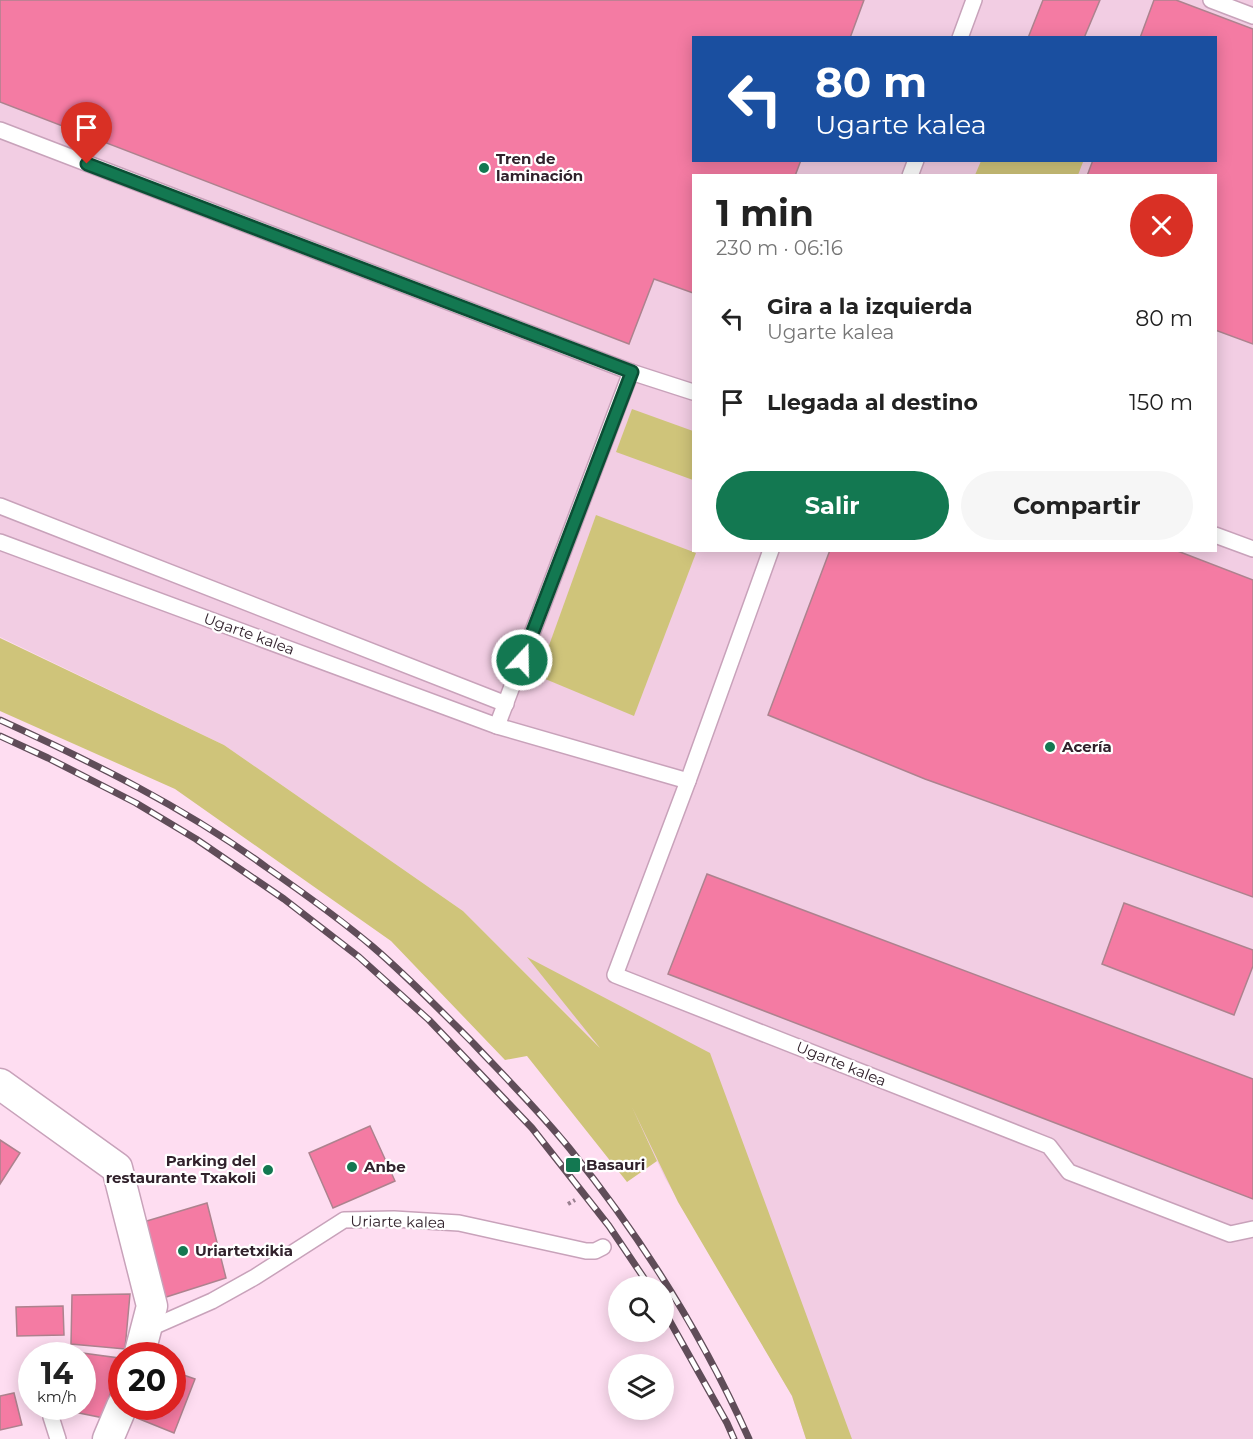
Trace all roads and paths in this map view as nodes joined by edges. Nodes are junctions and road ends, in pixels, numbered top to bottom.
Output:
1 (974, 0) edge
2 (1211, 0) edge
3 (1253, 16) edge
4 (961, 36) edge
5 (0, 130) edge
6 (632, 372) junction
7 (692, 392) edge
8 (0, 506) edge
9 (1217, 536) edge
10 (0, 542) edge
11 (1253, 549) edge
12 (770, 552) edge
13 (506, 704) junction
14 (497, 726) junction
15 (688, 781) junction
16 (0, 1084) edge
17 (575, 1200) dead end
18 (568, 1204) dead end
19 (1253, 1229) edge
20 (603, 1247) dead end
21 (143, 1342) edge
22 (144, 1342) edge
23 (52, 1420) edge
24 (116, 1420) edge
25 (58, 1439) edge
26 (108, 1439) edge

1 - 4 lane
2 - 3 lane
5 - 6 lane
6 - 7 lane
6 - 13 lane
8 - 13 lane
9 - 11 lane
10 - 14 lane, Ugarte kalea
12 - 15 lane, Ugarte kalea
13 - 14 lane
14 - 15 lane, Ugarte kalea
15 - 19 lane, Ugarte kalea
16 - 21 street, Uriarte kalea
17 - 18 path
20 - 22 lane, Uriarte kalea
23 - 25 lane
24 - 26 street

